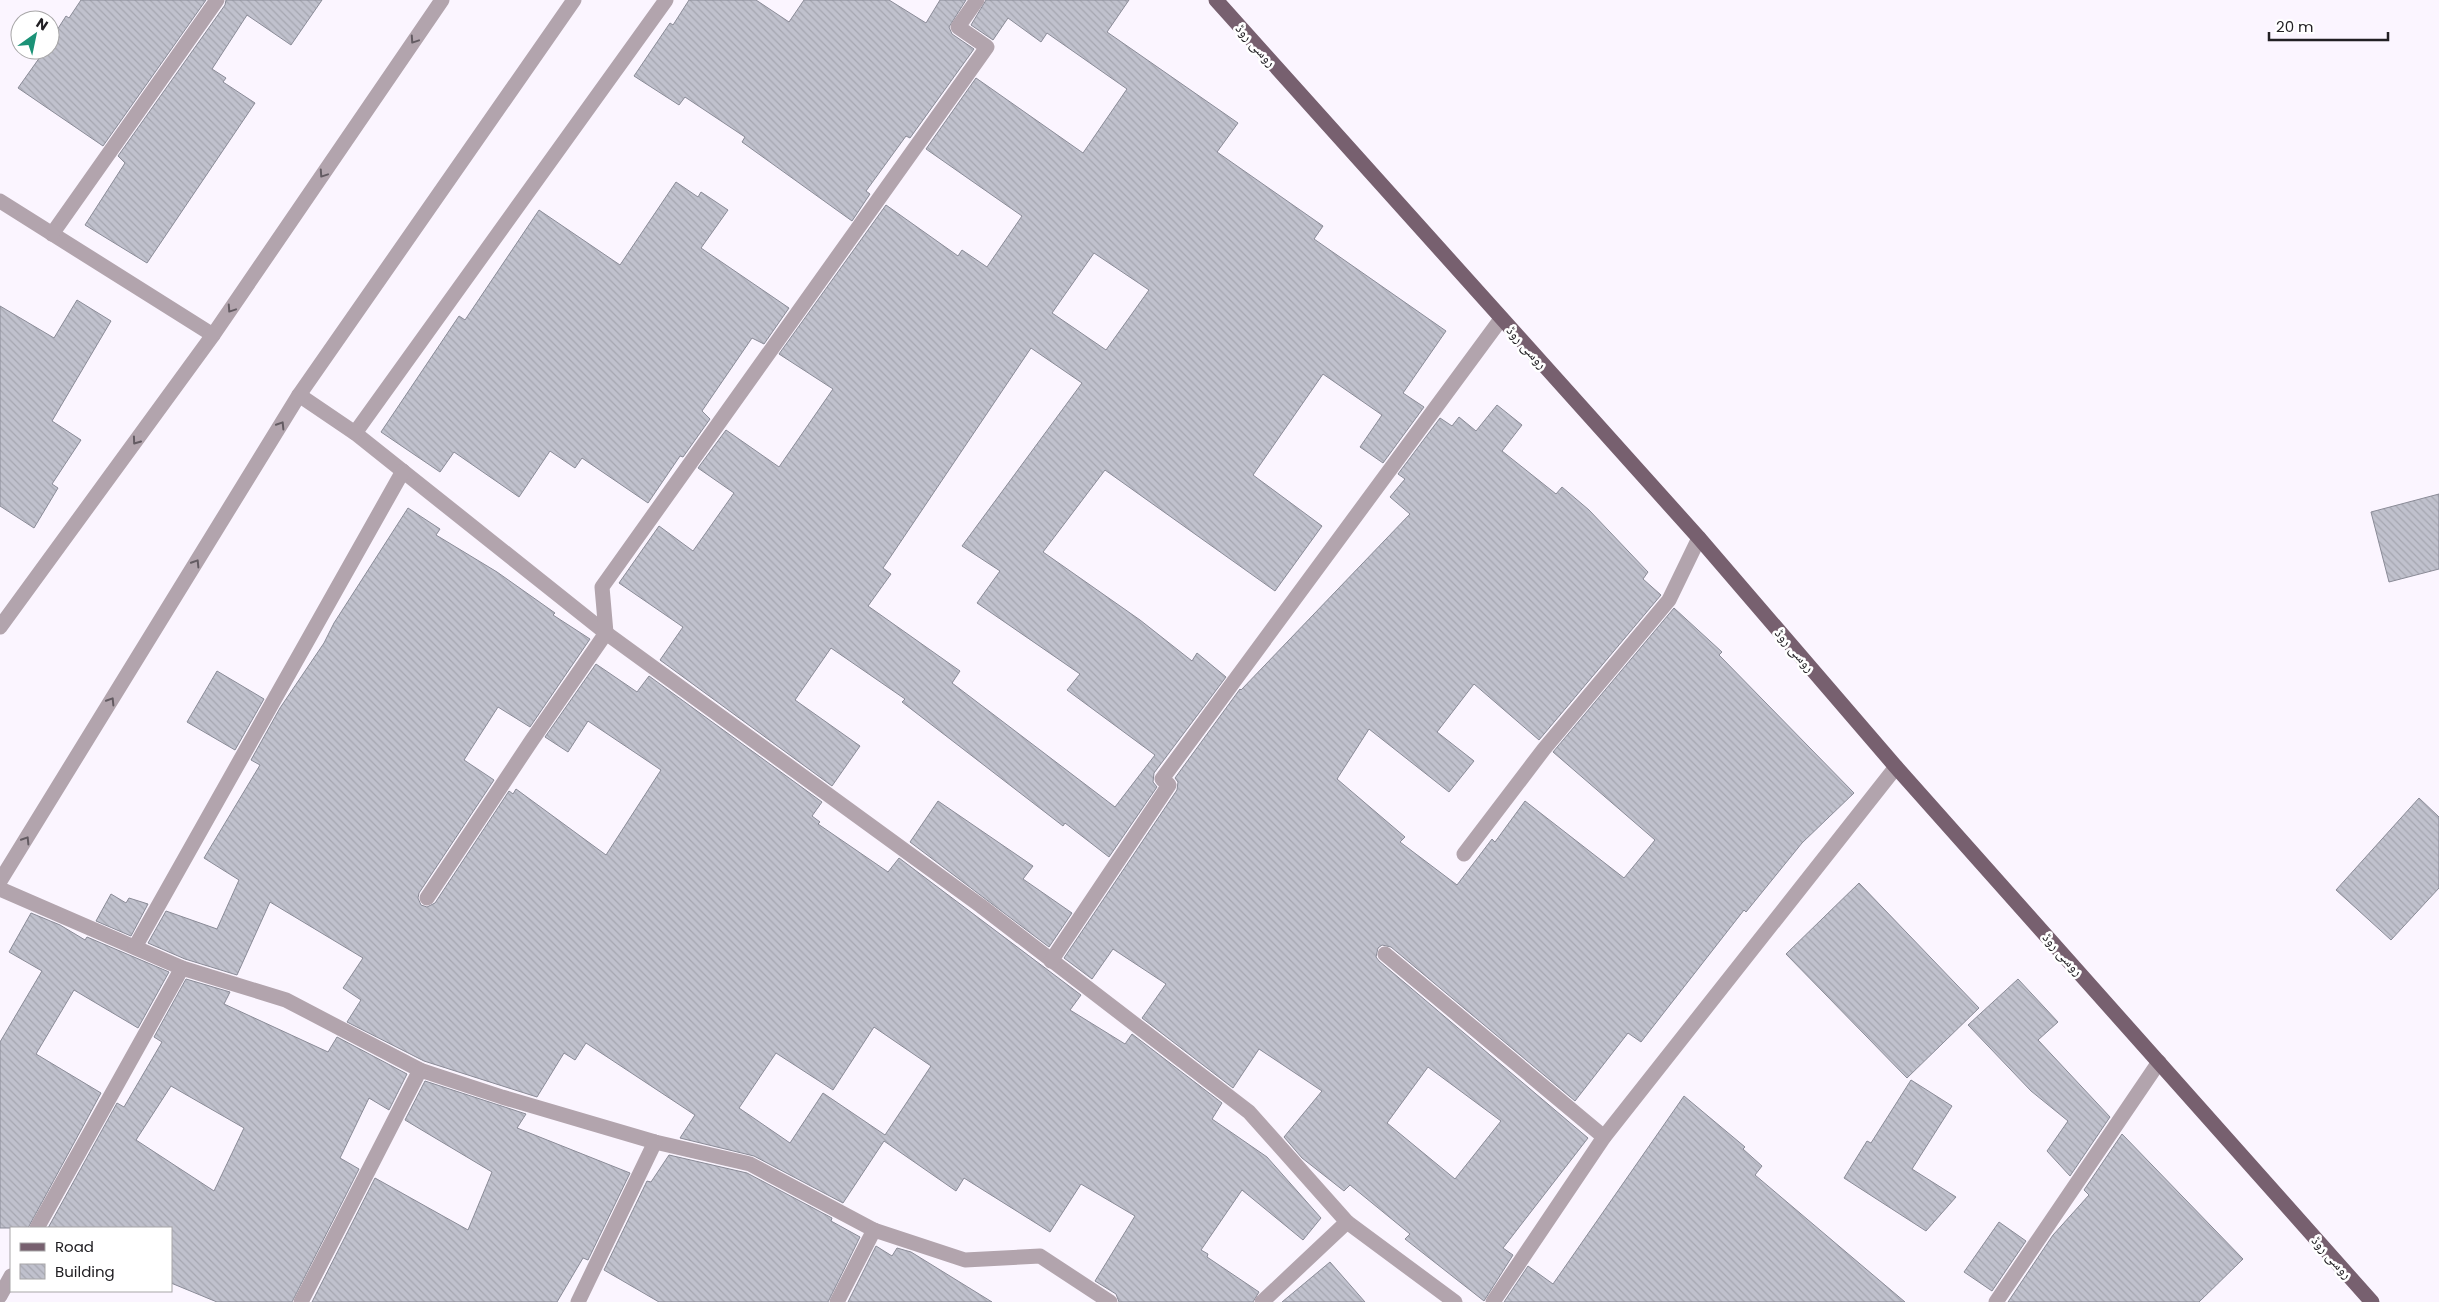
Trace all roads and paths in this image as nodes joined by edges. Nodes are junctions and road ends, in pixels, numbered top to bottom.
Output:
1 (217, 0) edge
2 (442, 0) edge
3 (574, 0) edge
4 (666, 0) edge
5 (977, 0) edge
6 (1216, 0) edge
7 (0, 201) edge
8 (52, 234) junction
9 (1501, 319) junction
10 (213, 335) junction
11 (300, 395) junction
12 (355, 433) junction
13 (403, 471) junction
14 (1699, 538) junction
15 (0, 628) edge
16 (606, 633) junction
17 (1896, 767) junction
18 (1464, 854) dead end
19 (0, 881) edge
20 (0, 890) edge
21 (427, 898) dead end
22 (135, 947) junction
23 (1385, 954) dead end
24 (1051, 961) junction
25 (182, 968) junction
26 (2159, 1062) junction
27 (420, 1070) junction
28 (1604, 1137) junction
29 (655, 1142) junction
30 (1348, 1222) junction
31 (39, 1227) edge
32 (874, 1230) junction
33 (10, 1278) edge
34 (0, 1296) edge
35 (301, 1302) edge
36 (578, 1302) edge
37 (837, 1302) edge
38 (1110, 1302) edge
39 (1262, 1302) edge
40 (1455, 1302) edge
41 (1493, 1302) edge
42 (1996, 1302) edge
43 (2372, 1302) edge

1 - 8 street
2 -> 10 street
3 - 11 street
4 - 12 street
5 - 16 street
6 - 9 main road, روسی روڈ
7 - 8 street
8 - 10 street
9 - 14 main road, روسی روڈ
9 - 24 street
10 -> 15 street
11 - 12 street
19 -> 11 street
12 - 13 street
13 - 16 street
13 - 22 street
14 - 17 main road, روسی روڈ
14 - 18 street
16 - 21 street
16 - 24 street
17 - 26 main road, روسی روڈ
17 - 28 street
20 - 22 street
22 - 25 street
23 - 28 street
24 - 30 street
25 - 27 street
25 - 31 street
26 - 42 street
26 - 43 main road, روسی روڈ
27 - 29 street
27 - 35 street
28 - 41 street
29 - 32 street
29 - 36 street
30 - 39 street
30 - 40 street
32 - 37 street
32 - 38 street
33 - 34 street

